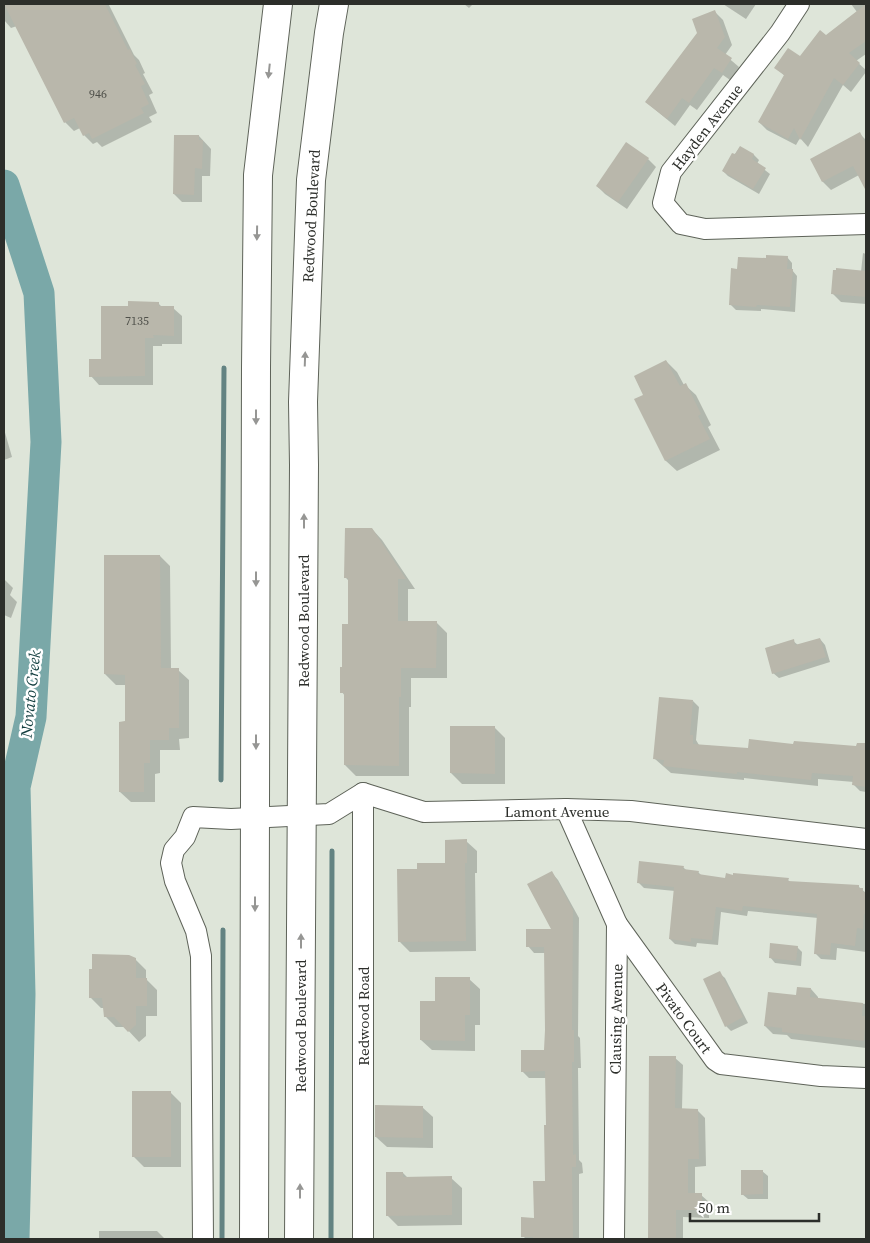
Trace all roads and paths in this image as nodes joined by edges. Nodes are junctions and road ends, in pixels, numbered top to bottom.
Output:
1 (278, 4) edge
2 (334, 4) edge
3 (799, 4) edge
4 (866, 224) edge
5 (363, 793) junction
6 (566, 809) junction
7 (301, 815) junction
8 (256, 818) junction
9 (866, 839) edge
10 (617, 924) junction
11 (866, 1078) edge
12 (203, 1239) edge
13 (254, 1239) edge
14 (299, 1239) edge
15 (363, 1239) edge
16 (614, 1239) edge

1 -> 8 main road
7 -> 2 main road, Redwood Boulevard
3 - 4 street, Hayden Avenue
5 - 6 street, Lamont Avenue
5 - 7 street
5 - 15 street, Redwood Road
6 - 9 street, Lamont Avenue
6 - 10 street, Clausing Avenue
7 - 8 street
14 -> 7 main road, Redwood Boulevard
8 - 12 street
8 -> 13 main road
10 - 11 street, Pivato Court
10 - 16 street, Clausing Avenue

